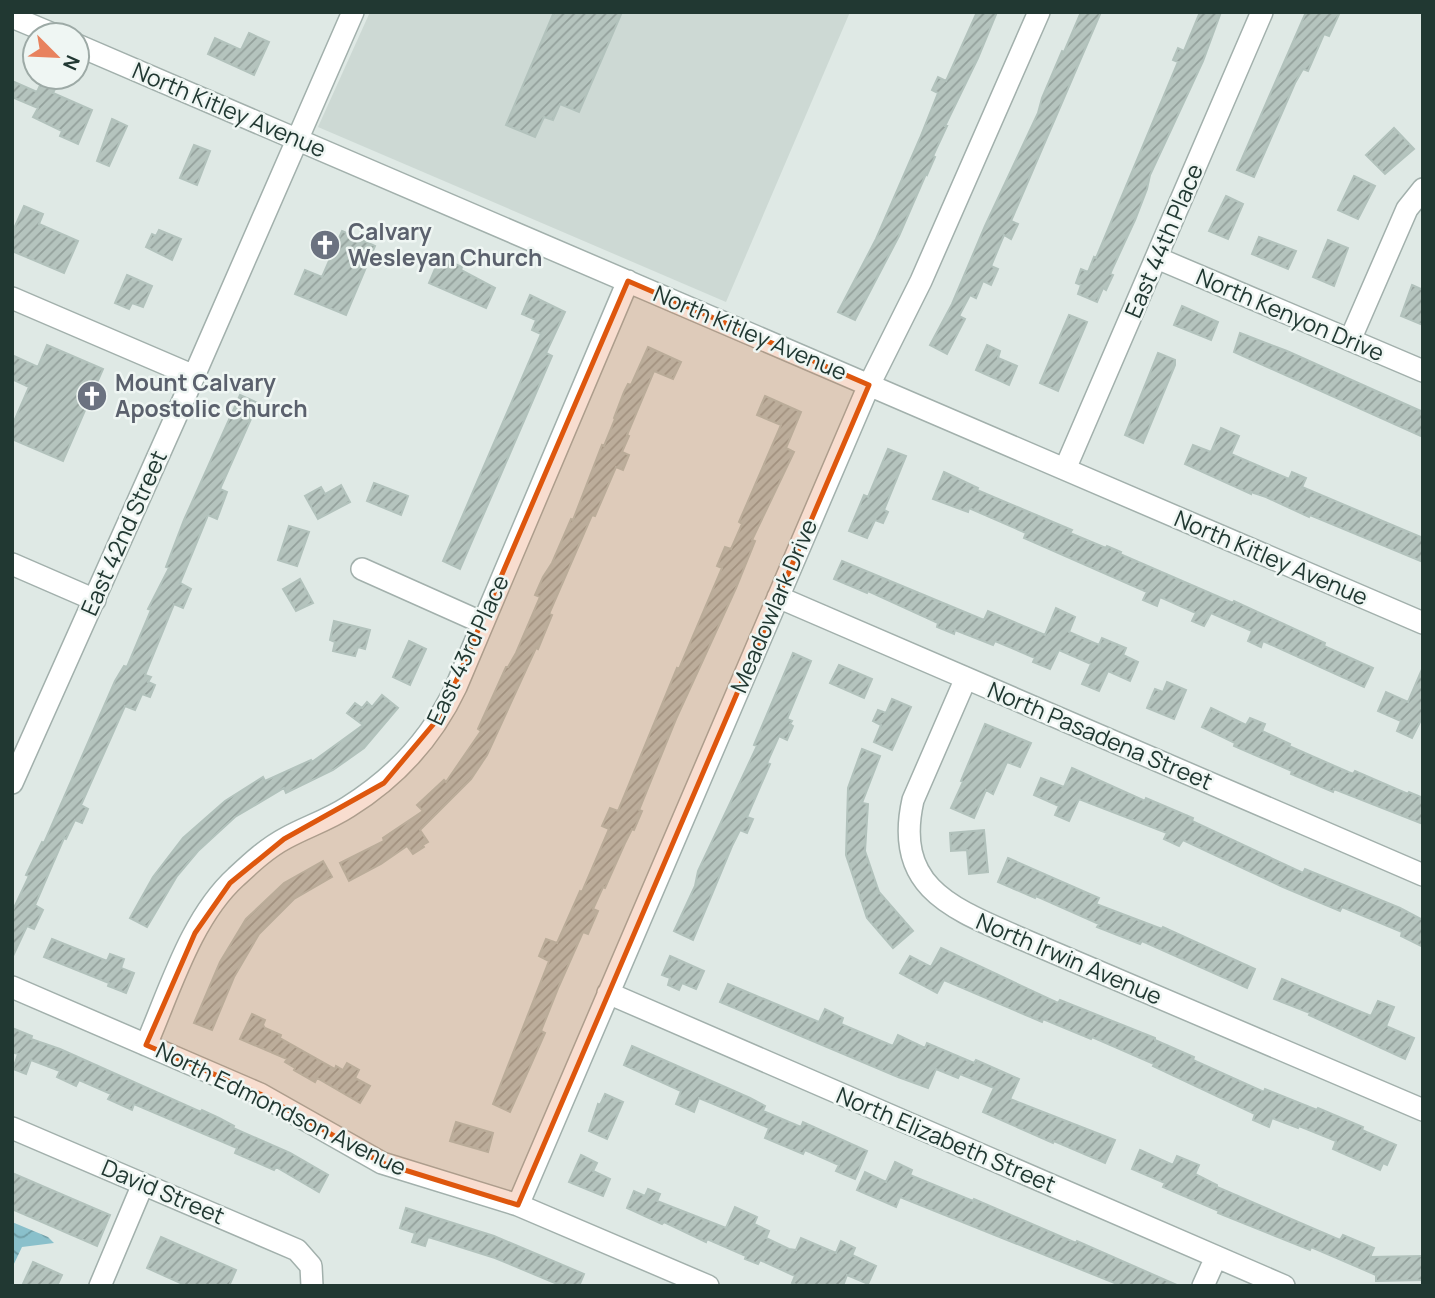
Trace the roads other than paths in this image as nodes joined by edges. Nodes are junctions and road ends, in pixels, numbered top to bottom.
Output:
1 (352, 12) edge
2 (1039, 12) edge
3 (1262, 12) edge
4 (91, 51) edge
5 (297, 139) junction
6 (1423, 189) edge
7 (1157, 258) junction
8 (628, 281) junction
9 (12, 298) edge
10 (1350, 340) junction
11 (1423, 372) edge
12 (194, 376) junction
13 (869, 385) junction
14 (1065, 469) junction
15 (12, 564) edge
16 (362, 569) dead end
17 (778, 597) junction
18 (95, 600) junction
19 (483, 622) junction
20 (1423, 623) edge
21 (966, 678) junction
22 (12, 783) edge
23 (1423, 875) edge
24 (12, 987) edge
25 (608, 993) junction
26 (146, 1045) junction
27 (1423, 1111) edge
28 (12, 1128) edge
29 (143, 1184) junction
30 (518, 1205) junction
31 (1216, 1257) junction
32 (671, 1278) edge
33 (100, 1286) edge
34 (312, 1286) edge
35 (708, 1286) edge
36 (1203, 1286) edge
37 (1284, 1286) edge

1 - 5 street, East 42nd Street
2 - 13 street, Meadowlark Drive
3 - 7 street, East 44th Place
4 - 5 street, North Kitley Avenue
5 - 8 street, North Kitley Avenue
5 - 12 street, East 42nd Street
6 - 10 street
7 - 10 street, North Kenyon Drive
7 - 14 street, East 44th Place
8 - 13 street, North Kitley Avenue
8 - 19 street, East 43rd Place
9 - 12 street
10 - 11 street, North Kenyon Drive
12 - 18 street, East 42nd Street
13 - 14 street, North Kitley Avenue
13 - 17 street, Meadowlark Drive
14 - 20 street, North Kitley Avenue
15 - 18 street
16 - 19 street
17 - 21 street, North Pasadena Street
17 - 25 street, Meadowlark Drive
18 - 22 street, East 42nd Street
19 - 26 street, East 43rd Place
21 - 23 street, North Pasadena Street
21 - 27 street, North Irwin Avenue
24 - 26 street, North Edmondson Avenue
25 - 30 street, Meadowlark Drive
25 - 31 street, North Elizabeth Street
26 - 30 street, North Edmondson Avenue
28 - 29 street, David Street
29 - 33 street
29 - 34 street, David Street
30 - 32 street, North Edmondson Avenue
31 - 36 street
31 - 37 street, North Elizabeth Street
32 - 35 street, North Edmondson Avenue

